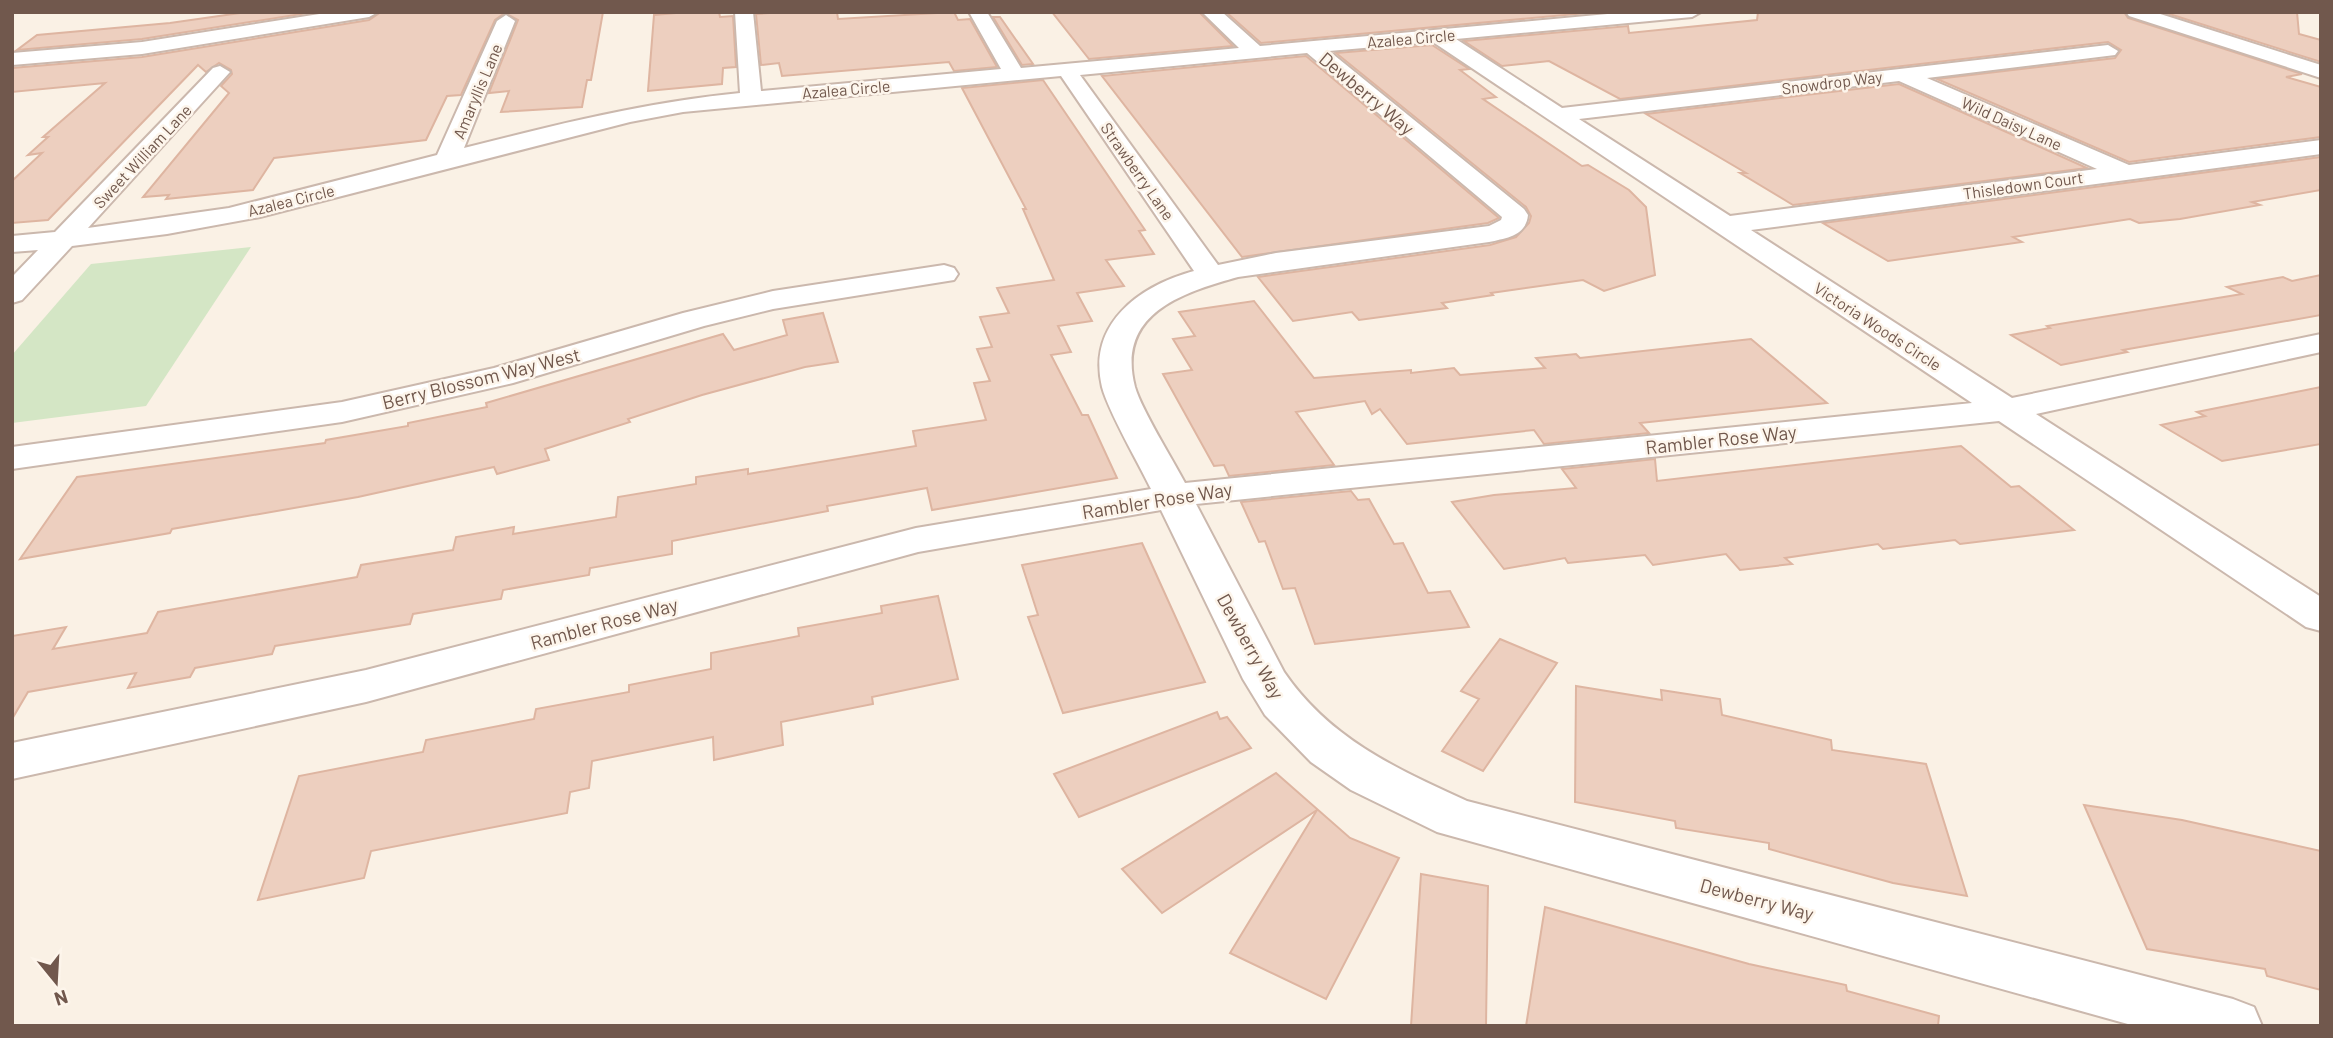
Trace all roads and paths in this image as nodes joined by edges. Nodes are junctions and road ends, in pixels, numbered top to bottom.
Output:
1 (369, 12) edge
2 (744, 12) edge
3 (978, 12) edge
4 (1211, 12) edge
5 (1692, 12) edge
6 (2135, 12) edge
7 (1667, 13) edge
8 (506, 22) dead end
9 (1441, 24) edge
10 (1311, 47) junction
11 (2108, 51) dead end
12 (1255, 52) junction
13 (12, 59) edge
14 (1066, 69) junction
15 (220, 72) dead end
16 (2321, 72) edge
17 (1014, 74) junction
18 (1900, 74) junction
19 (751, 98) junction
20 (1556, 115) junction
21 (2321, 147) edge
22 (447, 160) junction
23 (2124, 172) junction
24 (1725, 225) junction
25 (64, 239) junction
26 (12, 244) edge
27 (944, 274) dead end
28 (1210, 274) junction
29 (12, 295) edge
30 (2321, 343) edge
31 (2006, 410) junction
32 (12, 458) edge
33 (1173, 497) junction
34 (2321, 617) edge
35 (12, 761) edge
36 (2233, 1026) edge

1 - 13 street
2 - 19 street
3 - 17 street
4 - 12 street
5 - 7 street, Azalea Circle
6 - 16 street
7 - 9 street, Azalea Circle
8 - 22 street, Amaryllis Lane
9 - 10 street, Azalea Circle
9 - 20 street, Victoria Woods Circle
10 - 12 street, Azalea Circle
10 - 28 street, Dewberry Way
11 - 18 street, Snowdrop Way
12 - 14 street, Azalea Circle
14 - 17 street, Azalea Circle
14 - 28 street, Strawberry Lane
15 - 25 street, Sweet William Lane
17 - 19 street, Azalea Circle
18 - 20 street, Snowdrop Way
18 - 23 street, Wild Daisy Lane
19 - 22 street, Azalea Circle
20 - 24 street, Victoria Woods Circle
21 - 23 street, Thisledown Court
22 - 25 street, Azalea Circle
23 - 24 street, Thisledown Court
24 - 31 street, Victoria Woods Circle
25 - 26 street, Azalea Circle
25 - 29 street
27 - 32 street, Berry Blossom Way West
28 - 33 street, Dewberry Way
30 - 31 street, Rambler Rose Way
31 - 33 street, Rambler Rose Way
31 - 34 street, Victoria Woods Circle
33 - 35 street, Rambler Rose Way
33 - 36 street, Dewberry Way

